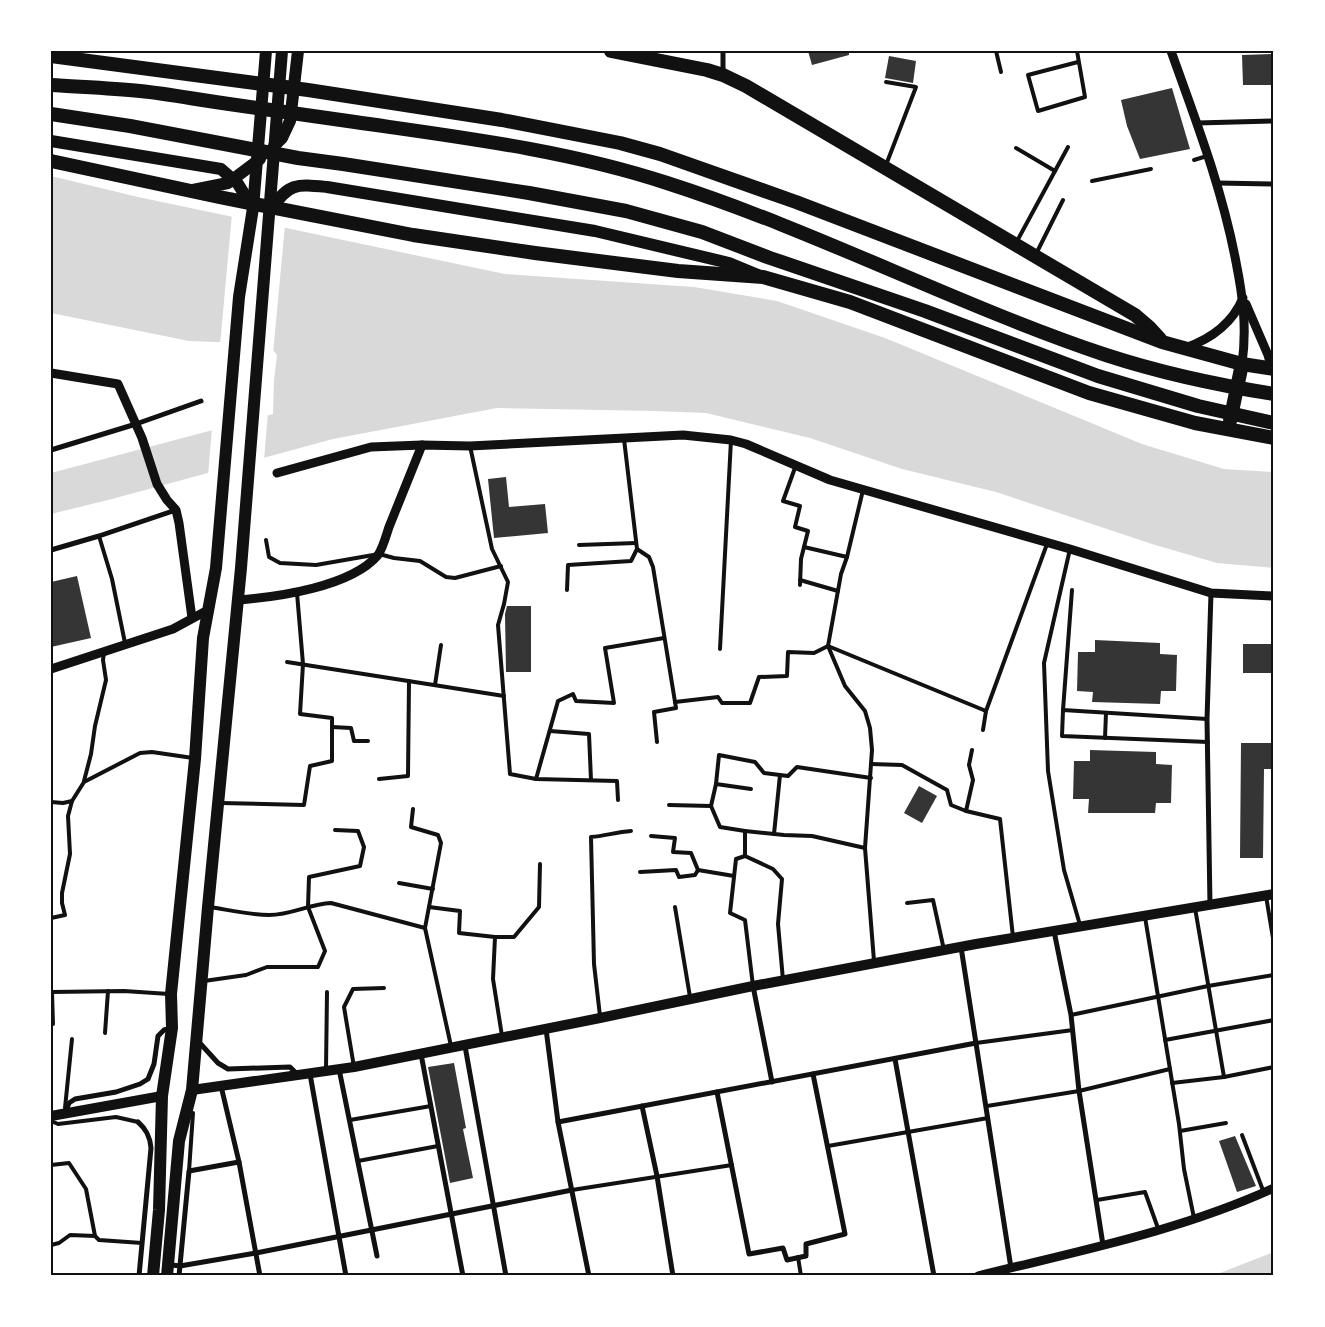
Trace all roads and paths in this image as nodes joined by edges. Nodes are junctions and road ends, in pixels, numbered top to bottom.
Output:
1 (266, 51) edge
2 (282, 51) edge
3 (298, 51) edge
4 (610, 51) edge
5 (723, 51) edge
6 (996, 51) edge
7 (1076, 51) edge
8 (1171, 51) edge
9 (636, 54) edge
10 (51, 56) edge
11 (1078, 62) junction
12 (1001, 72) dead end
13 (723, 75) junction
14 (886, 82) dead end
15 (51, 85) edge
16 (295, 88) junction
17 (292, 113) junction
18 (51, 114) edge
19 (1274, 121) edge
20 (1196, 123) junction
21 (51, 141) edge
22 (1068, 147) dead end
23 (1016, 148) dead end
24 (268, 152) junction
25 (1209, 156) junction
26 (1194, 160) dead end
27 (51, 161) edge
28 (885, 169) junction
29 (1151, 169) dead end
30 (1055, 170) junction
31 (1092, 181) dead end
32 (1217, 182) junction
33 (1274, 184) edge
34 (193, 190) junction
35 (1063, 200) dead end
36 (253, 208) junction
37 (270, 210) junction
38 (1015, 245) junction
39 (1035, 256) junction
40 (763, 277) junction
41 (1243, 298) junction
42 (850, 302) junction
43 (925, 311) junction
44 (1162, 342) junction
45 (1183, 348) junction
46 (1242, 364) junction
47 (51, 373) edge
48 (1273, 373) edge
49 (1237, 388) junction
50 (1274, 394) edge
51 (201, 401) dead end
52 (1231, 414) junction
53 (1274, 423) edge
54 (136, 424) junction
55 (1228, 431) junction
56 (1274, 438) edge
57 (624, 439) junction
58 (730, 440) junction
59 (422, 445) junction
60 (470, 446) junction
61 (51, 450) edge
62 (796, 465) junction
63 (278, 473) dead end
64 (863, 489) junction
65 (176, 510) junction
66 (99, 536) junction
67 (266, 540) dead end
68 (1048, 542) junction
69 (636, 543) junction
70 (579, 545) dead end
71 (804, 546) junction
72 (1070, 548) junction
73 (638, 549) junction
74 (51, 550) edge
75 (379, 554) junction
76 (847, 557) junction
77 (500, 566) junction
78 (800, 580) junction
79 (800, 585) dead end
80 (568, 590) dead end
81 (1072, 590) dead end
82 (838, 591) junction
83 (297, 592) junction
84 (1211, 593) junction
85 (1274, 596) edge
86 (238, 600) junction
87 (208, 610) junction
88 (192, 618) junction
89 (664, 638) junction
90 (126, 645) junction
91 (441, 645) dead end
92 (828, 646) junction
93 (720, 648) dead end
94 (104, 652) junction
95 (288, 662) dead end
96 (303, 664) junction
97 (51, 668) edge
98 (408, 681) junction
99 (435, 685) junction
100 (504, 696) junction
101 (674, 702) junction
102 (1063, 710) junction
103 (986, 711) junction
104 (1106, 713) junction
105 (1208, 719) junction
106 (332, 726) junction
107 (550, 730) junction
108 (983, 730) dead end
109 (1105, 738) junction
110 (368, 741) dead end
111 (657, 742) dead end
112 (1208, 742) junction
113 (972, 750) dead end
114 (195, 758) junction
115 (871, 764) junction
116 (780, 775) junction
117 (870, 778) junction
118 (379, 779) dead end
119 (536, 779) junction
120 (591, 780) junction
121 (84, 782) junction
122 (716, 784) junction
123 (751, 790) dead end
124 (618, 800) dead end
125 (72, 801) junction
126 (51, 802) edge
127 (218, 803) junction
128 (669, 805) dead end
129 (711, 806) junction
130 (414, 809) dead end
131 (966, 812) junction
132 (335, 830) dead end
133 (745, 830) junction
134 (631, 831) dead end
135 (774, 834) junction
136 (651, 836) dead end
137 (865, 848) junction
138 (745, 856) junction
139 (540, 864) dead end
140 (698, 870) junction
141 (640, 872) dead end
142 (734, 876) junction
143 (399, 883) dead end
144 (432, 889) junction
145 (1270, 895) edge
146 (907, 903) dead end
147 (1210, 906) junction
148 (208, 907) junction
149 (308, 907) junction
150 (429, 907) junction
151 (674, 907) dead end
152 (1195, 908) junction
153 (1145, 917) junction
154 (51, 918) edge
155 (1081, 927) junction
156 (425, 928) junction
157 (1054, 931) junction
158 (495, 937) junction
159 (1014, 937) junction
160 (1274, 944) edge
161 (961, 947) junction
162 (944, 950) junction
163 (874, 964) junction
164 (1274, 975) edge
165 (783, 980) junction
166 (202, 981) junction
167 (753, 986) junction
168 (1208, 986) junction
169 (384, 988) dead end
170 (108, 991) junction
171 (52, 992) edge
172 (327, 992) dead end
173 (171, 994) junction
174 (1157, 997) junction
175 (691, 999) junction
176 (1071, 1014) junction
177 (600, 1018) junction
178 (1274, 1020) edge
179 (53, 1024) dead end
180 (172, 1028) junction
181 (546, 1029) junction
182 (1073, 1030) junction
183 (1216, 1031) junction
184 (105, 1033) dead end
185 (72, 1038) dead end
186 (196, 1038) junction
187 (502, 1038) junction
188 (1165, 1040) junction
189 (976, 1044) junction
190 (465, 1046) junction
191 (452, 1048) junction
192 (421, 1054) junction
193 (895, 1059) junction
194 (354, 1067) junction
195 (1274, 1067) edge
196 (1170, 1068) junction
197 (339, 1069) junction
198 (326, 1071) junction
199 (310, 1074) junction
200 (814, 1074) junction
201 (297, 1075) junction
202 (1224, 1077) junction
203 (772, 1082) junction
204 (1172, 1083) junction
205 (221, 1086) junction
206 (192, 1090) junction
207 (718, 1092) junction
208 (1079, 1092) junction
209 (162, 1096) junction
210 (431, 1106) junction
211 (642, 1106) junction
212 (987, 1106) junction
213 (65, 1113) junction
214 (193, 1113) dead end
215 (51, 1116) edge
216 (988, 1118) junction
217 (350, 1120) junction
218 (51, 1121) edge
219 (138, 1122) joint
220 (558, 1122) junction
221 (1226, 1123) dead end
222 (907, 1131) junction
223 (1180, 1131) junction
224 (1242, 1135) dead end
225 (438, 1146) junction
226 (828, 1146) junction
227 (358, 1160) junction
228 (239, 1162) junction
229 (51, 1164) edge
230 (732, 1165) junction
231 (189, 1171) junction
232 (656, 1176) junction
233 (1274, 1188) edge
234 (572, 1190) junction
235 (1264, 1193) junction
236 (1097, 1200) junction
237 (492, 1205) junction
238 (451, 1213) junction
239 (1194, 1219) junction
240 (372, 1229) junction
241 (1159, 1231) junction
242 (95, 1236) junction
243 (339, 1237) junction
244 (142, 1243) junction
245 (51, 1245) edge
246 (1103, 1245) junction
247 (256, 1253) junction
248 (377, 1256) dead end
249 (798, 1257) junction
250 (140, 1260) junction
251 (150, 1261) dead end
252 (180, 1266) junction
253 (1011, 1268) junction
254 (170, 1270) edge
255 (139, 1276) edge
256 (153, 1276) edge
257 (179, 1276) edge
258 (260, 1276) edge
259 (346, 1276) edge
260 (463, 1276) edge
261 (506, 1276) edge
262 (589, 1276) edge
263 (673, 1276) edge
264 (801, 1276) edge
265 (934, 1276) edge
266 (978, 1276) edge

1 - 36 main road
2 - 37 main road
3 - 16 main road
4 - 9 highway
5 - 13 street
6 - 12 lane
7 - 11 lane
8 - 20 street
9 - 13 highway
10 - 16 highway
11 - 11 lane
13 - 28 highway
14 - 28 lane
15 - 17 highway
16 - 17 main road
16 - 44 highway
17 - 24 main road
17 - 49 highway
18 - 24 highway
19 - 20 street
20 - 25 street
21 - 36 main road
22 - 30 lane
23 - 30 lane
24 - 34 main road
24 - 43 highway
25 - 26 lane
25 - 32 street
27 - 34 highway
28 - 38 highway
29 - 31 lane
30 - 38 lane
32 - 33 street
32 - 41 street
34 - 40 highway
35 - 39 lane
36 - 87 main road
37 - 40 main road
37 - 86 main road
38 - 39 highway
39 - 44 highway
40 - 42 highway
41 - 45 street
41 - 46 street
41 - 48 street
42 - 43 highway
42 - 55 highway
43 - 52 highway
44 - 45 highway
45 - 46 highway
46 - 48 highway
46 - 49 highway
47 - 54 street
49 - 50 highway
49 - 52 highway
51 - 54 street
52 - 53 highway
52 - 55 highway
54 - 61 street
54 - 65 street
55 - 56 highway
57 - 58 street
57 - 60 street
57 - 69 lane
58 - 62 street
58 - 93 lane
59 - 60 street
59 - 63 street
59 - 75 street
60 - 77 lane
62 - 64 street
62 - 71 lane
64 - 68 street
64 - 76 lane
65 - 66 street
65 - 88 street
66 - 74 street
66 - 90 lane
67 - 75 lane
68 - 72 street
68 - 103 lane
69 - 70 lane
69 - 73 lane
71 - 76 lane
71 - 78 lane
72 - 84 street
72 - 155 lane
73 - 80 lane
73 - 89 lane
75 - 77 lane
75 - 83 street
76 - 82 lane
77 - 100 lane
78 - 79 lane
78 - 82 lane
81 - 102 lane
82 - 92 lane
83 - 86 street
83 - 96 lane
84 - 85 street
84 - 105 street
86 - 127 main road
87 - 88 street
87 - 114 main road
88 - 90 street
89 - 101 lane
89 - 107 lane
90 - 94 street
91 - 99 lane
92 - 101 lane
92 - 103 lane
92 - 115 lane
94 - 97 street
94 - 121 lane
95 - 96 lane
96 - 98 lane
96 - 106 lane
98 - 99 lane
98 - 118 lane
99 - 100 lane
100 - 119 lane
101 - 111 lane
102 - 104 lane
102 - 109 lane
103 - 108 lane
104 - 105 lane
104 - 109 lane
105 - 112 street
106 - 110 lane
106 - 127 lane
107 - 119 lane
107 - 120 lane
109 - 112 lane
112 - 147 street
113 - 131 lane
114 - 121 lane
114 - 173 main road
115 - 117 lane
115 - 131 lane
116 - 117 lane
116 - 122 lane
116 - 135 lane
117 - 137 lane
119 - 120 lane
120 - 124 lane
121 - 125 lane
122 - 123 lane
122 - 129 lane
125 - 126 lane
125 - 154 lane
127 - 148 main road
128 - 129 lane
129 - 133 lane
130 - 144 lane
131 - 159 lane
132 - 149 lane
133 - 135 lane
133 - 138 lane
134 - 177 lane
135 - 137 lane
136 - 140 lane
137 - 163 lane
138 - 142 lane
138 - 165 lane
139 - 158 lane
140 - 141 lane
140 - 142 lane
142 - 167 lane
143 - 144 lane
144 - 150 lane
145 - 147 main road
145 - 160 lane
146 - 162 lane
147 - 152 main road
148 - 149 lane
148 - 166 main road
149 - 156 lane
149 - 166 lane
150 - 156 lane
150 - 158 lane
151 - 175 lane
152 - 153 main road
152 - 168 lane
153 - 155 main road
153 - 174 lane
155 - 157 main road
156 - 191 lane
157 - 159 main road
157 - 176 street
158 - 187 lane
159 - 161 main road
161 - 162 main road
161 - 189 street
162 - 163 main road
163 - 165 main road
164 - 168 lane
165 - 167 main road
166 - 186 main road
167 - 175 main road
167 - 203 street
168 - 174 lane
168 - 183 lane
169 - 194 lane
170 - 171 lane
170 - 173 lane
170 - 184 lane
171 - 179 lane
172 - 198 lane
173 - 180 main road
174 - 176 lane
174 - 188 lane
175 - 177 main road
176 - 182 street
177 - 181 main road
178 - 183 lane
180 - 209 main road
180 - 213 street
181 - 187 main road
181 - 220 street
182 - 189 lane
182 - 208 street
183 - 188 lane
183 - 202 lane
185 - 213 lane
186 - 201 street
186 - 206 main road
187 - 190 main road
188 - 196 lane
189 - 193 street
189 - 212 street
190 - 191 main road
190 - 237 street
191 - 192 main road
192 - 194 main road
192 - 210 street
193 - 200 street
193 - 222 street
194 - 197 main road
195 - 202 lane
196 - 204 lane
196 - 208 lane
197 - 198 main road
197 - 217 street
198 - 199 main road
199 - 201 main road
199 - 243 street
200 - 203 street
200 - 226 street
201 - 205 main road
202 - 204 lane
203 - 207 street
204 - 223 lane
205 - 206 main road
205 - 228 street
206 - 254 main road
207 - 211 street
207 - 230 street
208 - 212 lane
208 - 236 street
209 - 213 main road
209 - 256 main road
210 - 217 lane
210 - 225 street
211 - 220 street
211 - 232 street
212 - 216 street
213 - 215 main road
214 - 231 lane
216 - 222 lane
216 - 253 street
217 - 227 street
218 - 219 lane
219 - 244 street
220 - 234 street
221 - 223 lane
222 - 226 lane
222 - 265 street
223 - 239 lane
224 - 235 lane
225 - 227 lane
225 - 238 street
226 - 249 street
227 - 240 street
228 - 231 street
228 - 247 street
229 - 242 lane
230 - 232 lane
230 - 249 street
231 - 252 street
232 - 234 lane
232 - 263 street
233 - 235 street
234 - 237 street
234 - 262 street
235 - 239 street
236 - 241 lane
236 - 246 street
237 - 238 street
237 - 261 street
238 - 240 street
238 - 260 street
239 - 241 street
240 - 243 street
240 - 248 street
241 - 246 street
242 - 244 lane
242 - 245 lane
243 - 247 street
243 - 259 street
244 - 250 street
246 - 253 street
247 - 252 street
247 - 258 street
249 - 264 lane
250 - 251 street
250 - 255 street
252 - 254 street
252 - 257 street
253 - 266 street

